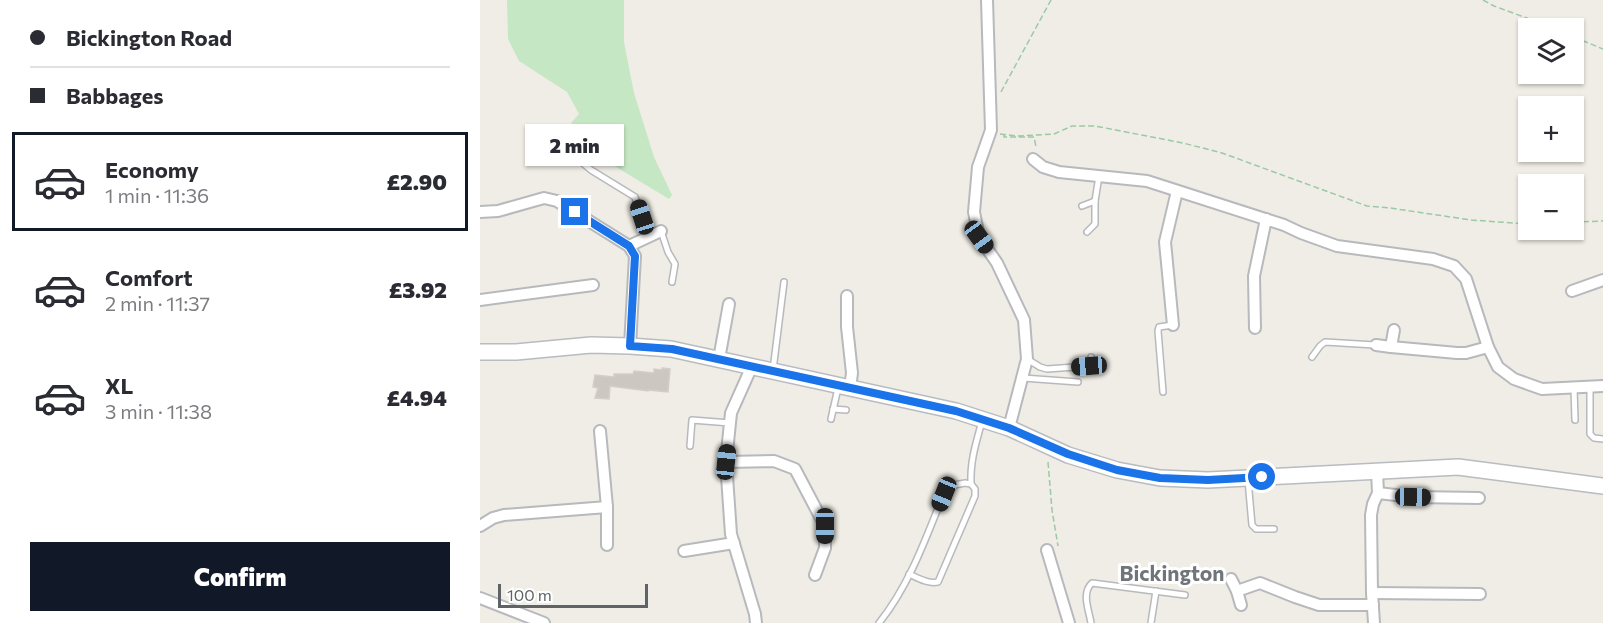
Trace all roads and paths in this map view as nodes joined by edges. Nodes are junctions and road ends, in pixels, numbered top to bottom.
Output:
1 (987, 0) edge
2 (1051, 0) edge
3 (1483, 0) edge
4 (1527, 18) edge
5 (1584, 41) edge
6 (1603, 49) edge
7 (1001, 91) dead end
8 (990, 132) junction
9 (1004, 134) junction
10 (567, 150) dead end
11 (1035, 161) joint
12 (1099, 176) junction
13 (1177, 191) junction
14 (1095, 201) junction
15 (1082, 206) dead end
16 (480, 212) edge
17 (1266, 219) junction
18 (1603, 221) edge
19 (1584, 222) edge
20 (1518, 223) edge
21 (661, 231) joint
22 (1086, 232) dead end
23 (648, 237) junction
24 (629, 246) junction
25 (1603, 280) edge
26 (672, 282) dead end
27 (784, 282) dead end
28 (592, 285) dead end
29 (1572, 291) dead end
30 (847, 296) dead end
31 (480, 300) edge
32 (729, 304) dead end
33 (1173, 325) joint
34 (1255, 328) dead end
35 (1394, 330) dead end
36 (1376, 345) joint
37 (630, 346) junction
38 (1391, 347) junction
39 (1488, 347) junction
40 (480, 352) edge
41 (1091, 357) dead end
42 (1312, 357) dead end
43 (719, 359) junction
44 (1027, 359) junction
45 (752, 366) junction
46 (773, 371) junction
47 (1023, 378) junction
48 (1078, 382) dead end
49 (1603, 386) edge
50 (844, 387) junction
51 (1590, 387) junction
52 (1574, 388) junction
53 (1162, 392) dead end
54 (833, 409) junction
55 (846, 410) dead end
56 (831, 419) dead end
57 (983, 420) junction
58 (1575, 420) dead end
59 (730, 423) junction
60 (1009, 428) junction
61 (600, 431) dead end
62 (1603, 439) edge
63 (690, 446) dead end
64 (1050, 446) junction
65 (726, 462) junction
66 (1377, 471) junction
67 (1248, 478) junction
68 (971, 484) junction
69 (1603, 486) edge
70 (1378, 493) junction
71 (1479, 498) dead end
72 (607, 507) junction
73 (480, 524) edge
74 (1274, 529) dead end
75 (734, 543) junction
76 (607, 545) dead end
77 (1052, 549) joint
78 (684, 551) dead end
79 (909, 574) junction
80 (815, 575) dead end
81 (1231, 579) dead end
82 (1156, 591) junction
83 (1238, 591) junction
84 (1372, 593) junction
85 (1480, 594) dead end
86 (1185, 595) dead end
87 (480, 598) edge
88 (1241, 605) dead end
89 (1373, 605) junction
90 (544, 623) edge
91 (756, 623) edge
92 (879, 623) edge
93 (1069, 623) edge
94 (1091, 623) edge
95 (1151, 623) edge
96 (1374, 623) edge

1 - 8 street
2 - 7 path
3 - 4 path
5 - 6 path
8 - 9 path
8 - 44 street
9 - 11 path
9 - 20 path
10 - 23 lane
11 - 12 street
12 - 13 street
12 - 14 lane
13 - 17 street
13 - 33 street
14 - 15 lane
14 - 22 lane
16 - 24 street
17 - 34 street
17 - 39 street
18 - 19 path
21 - 23 street
21 - 26 lane
23 - 24 street
24 - 37 street
25 - 29 street
27 - 46 lane
28 - 31 street
30 - 50 street
32 - 43 street
33 - 53 lane
35 - 38 street
36 - 38 street
36 - 42 lane
37 - 40 main road
37 - 43 main road
38 - 39 street
39 - 52 street
41 - 44 lane
43 - 45 main road
44 - 47 street
45 - 46 main road
45 - 59 street
46 - 50 main road
47 - 48 lane
47 - 60 street
49 - 51 street
50 - 54 lane
50 - 57 main road
51 - 52 street
51 - 62 lane
52 - 58 lane
54 - 55 lane
54 - 56 lane
57 - 60 main road
57 - 68 lane
59 - 63 lane
59 - 65 street
60 - 64 main road
61 - 72 street
64 - 67 main road
64 - 77 path
65 - 75 street
65 - 80 street
66 - 67 main road
66 - 69 main road
66 - 70 street
67 - 74 lane
68 - 79 lane
68 - 79 lane
70 - 71 street
70 - 84 street
72 - 73 street
72 - 76 street
75 - 78 street
75 - 91 street
77 - 93 street
79 - 92 lane
81 - 83 street
82 - 86 lane
82 - 94 lane
82 - 95 lane
83 - 88 street
83 - 89 street
84 - 85 street
84 - 89 street
87 - 90 street
89 - 96 street

